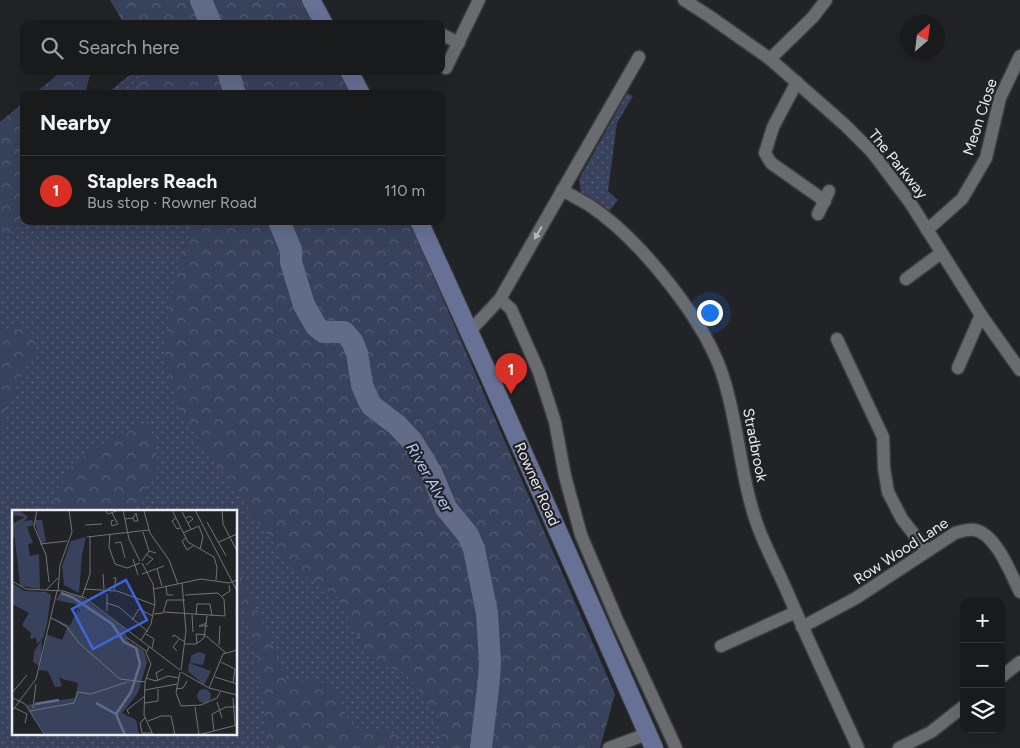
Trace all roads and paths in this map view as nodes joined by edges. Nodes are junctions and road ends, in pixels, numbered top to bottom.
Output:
1 (311, 0) edge
2 (479, 0) edge
3 (684, 0) edge
4 (826, 0) edge
5 (322, 20) edge
6 (445, 36) edge
7 (460, 42) junction
8 (1020, 56) edge
9 (639, 57) dead end
10 (770, 60) junction
11 (446, 68) dead end
12 (351, 75) edge
13 (796, 82) junction
14 (359, 90) edge
15 (562, 190) junction
16 (818, 214) dead end
17 (421, 225) edge
18 (927, 230) junction
19 (942, 253) junction
20 (906, 279) dead end
21 (500, 299) junction
22 (980, 315) junction
23 (469, 332) junction
24 (837, 339) dead end
25 (1018, 362) edge
26 (958, 368) dead end
27 (927, 551) junction
28 (1020, 592) edge
29 (796, 612) junction
30 (802, 628) junction
31 (721, 646) dead end
32 (1020, 662) edge
33 (1005, 674) edge
34 (960, 709) edge
35 (651, 741) edge
36 (609, 748) edge
37 (676, 748) edge
38 (858, 748) edge
39 (899, 748) edge

1 - 5 main road
2 - 7 street
3 - 10 street, The Parkway
4 - 10 street
6 - 7 street
7 - 11 street
8 - 18 street, Meon Close
9 - 15 street
10 - 13 street, The Parkway
12 - 14 main road
13 - 16 street
13 - 18 street, The Parkway
15 -> 21 street
15 - 29 street, Stradbrook
17 - 23 main road, Rowner Road
18 - 19 street, The Parkway
19 - 20 street
19 - 22 street, The Parkway
21 - 23 street
21 - 37 street
22 - 25 street, The Parkway
22 - 26 street
23 - 35 main road, Rowner Road
24 - 27 street
27 - 28 street, Row Wood Lane
27 - 30 street, Row Wood Lane
29 - 30 street, Stradbrook
29 - 31 street
30 - 38 street, Stradbrook
32 - 33 street
34 - 39 street
35 - 36 street

